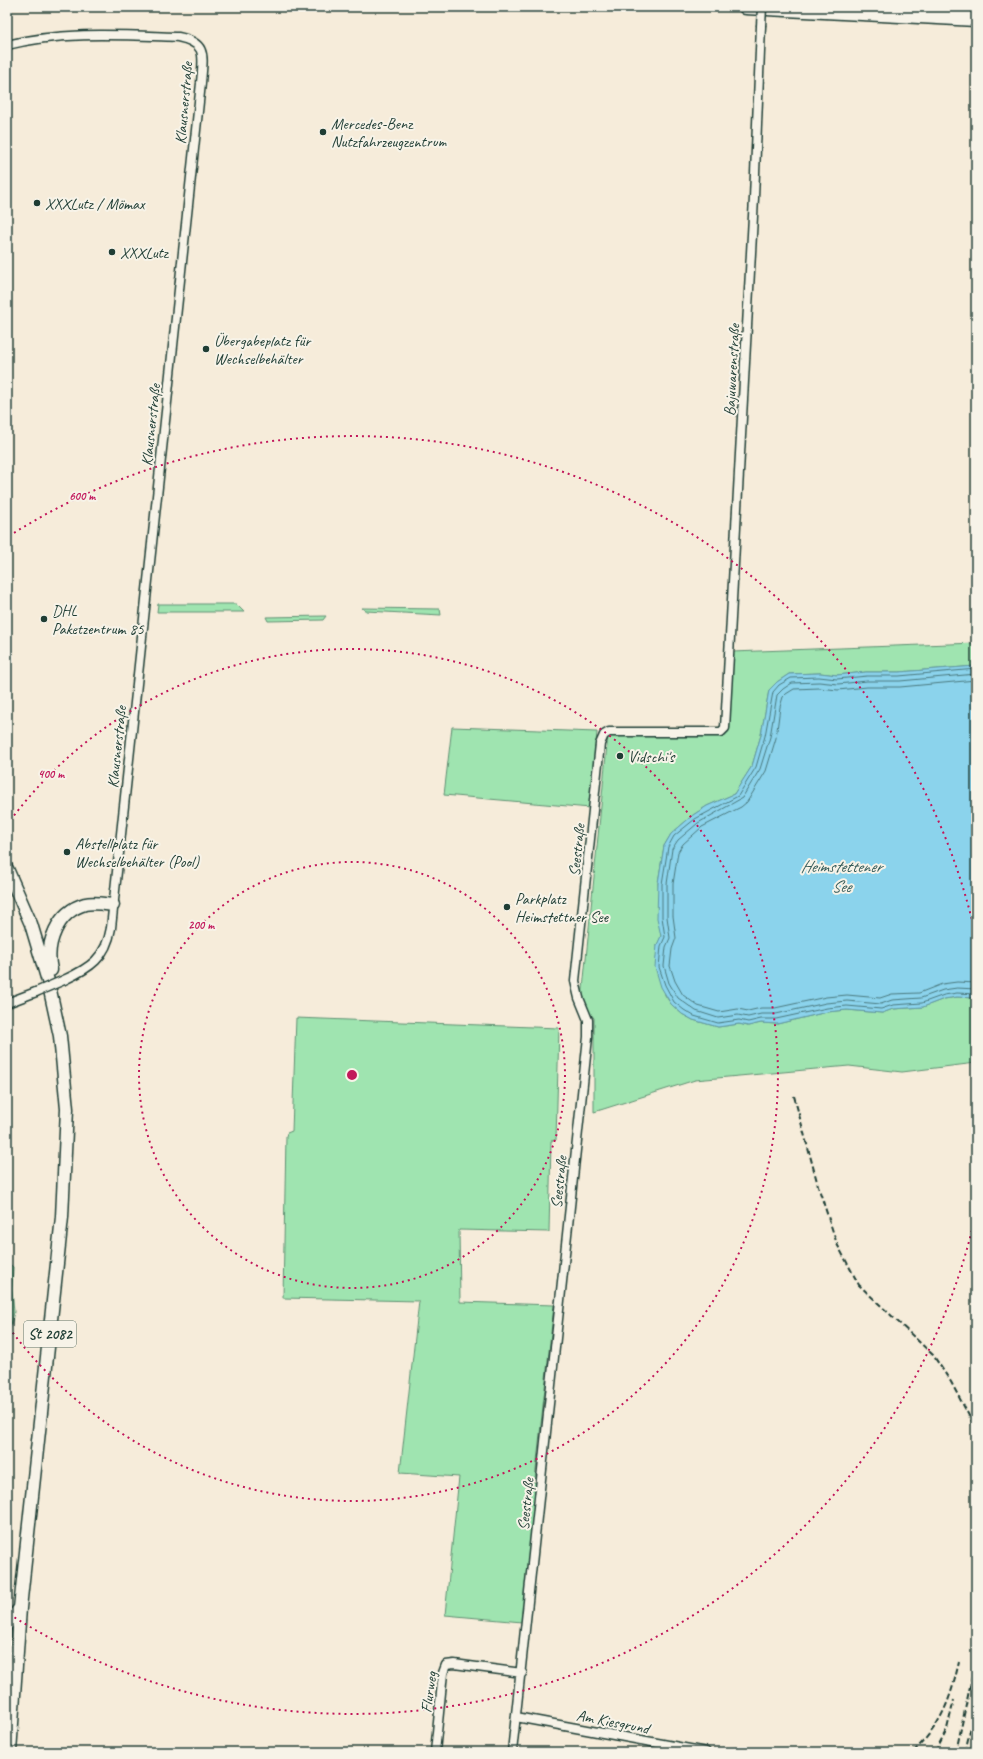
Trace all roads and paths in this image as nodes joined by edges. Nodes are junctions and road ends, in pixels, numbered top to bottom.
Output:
1 (746, 7) edge
2 (762, 7) edge
3 (976, 19) edge
4 (7, 45) edge
5 (722, 732) joint
6 (7, 869) edge
7 (113, 905) junction
8 (7, 1003) edge
9 (57, 1020) junction
10 (20, 1608) junction
11 (7, 1624) edge
12 (7, 1640) edge
13 (17, 1650) junction
14 (522, 1673) junction
15 (516, 1717) junction
16 (10, 1752) edge
17 (435, 1752) edge
18 (512, 1752) edge
19 (706, 1752) edge

1 - 3 highway
2 - 5 street, Bajuwarenstraße, bridge
4 - 7 street, Klausnerstraße
5 - 14 street, Seestraße
6 - 9 main road, St 2082
7 - 8 street, Klausnerstraße, bridge
7 - 9 main road
9 - 10 main road, St 2082
10 - 11 main road
10 - 13 main road, St 2082
12 - 13 main road
13 - 16 main road, St 2082
14 - 15 street, Seestraße
14 - 17 street, Flurweg
15 - 18 street, Seestraße
15 - 19 street, Am Kiesgrund

